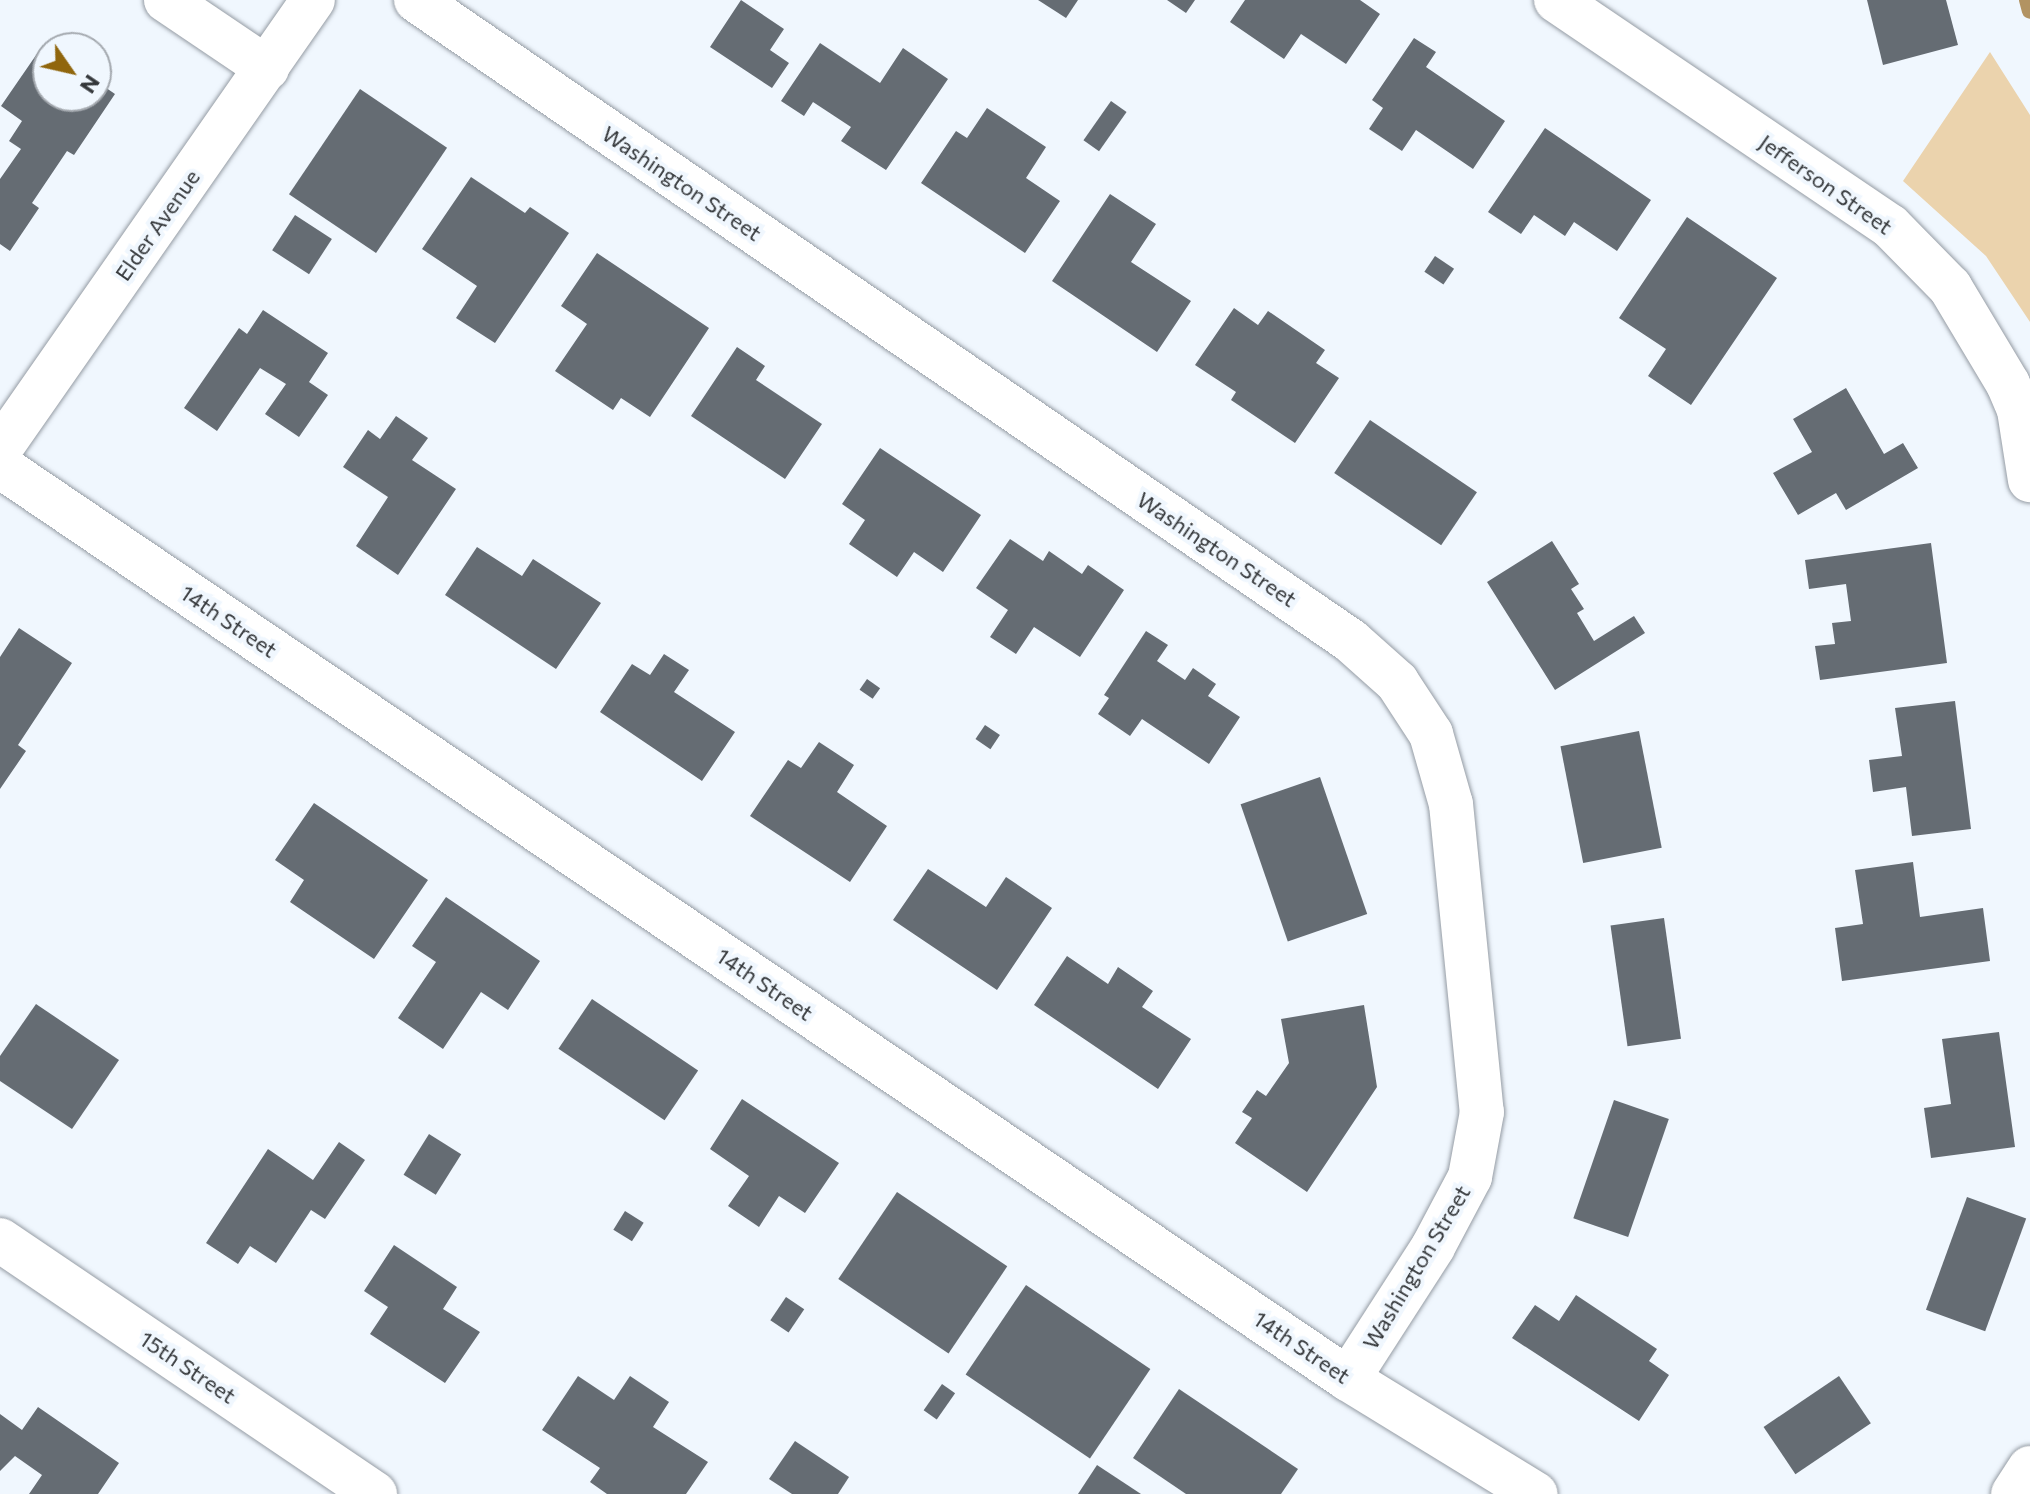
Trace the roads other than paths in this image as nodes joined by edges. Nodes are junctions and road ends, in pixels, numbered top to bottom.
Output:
1 (166, 0) edge
2 (313, 0) edge
3 (416, 0) edge
4 (1556, 0) edge
5 (267, 68) junction
6 (0, 449) edge
7 (0, 466) edge
8 (2030, 480) edge
9 (0, 1240) edge
10 (1348, 1379) junction
11 (2030, 1468) edge
12 (375, 1494) edge
13 (1536, 1494) edge
14 (2013, 1494) edge

1 - 5 street
2 - 5 street, Elder Avenue
3 - 10 street, Washington Street
4 - 8 street, Jefferson Street
5 - 6 street, Elder Avenue
7 - 10 street, 14th Street
9 - 12 street, 15th Street
10 - 13 street, 14th Street
11 - 14 street

